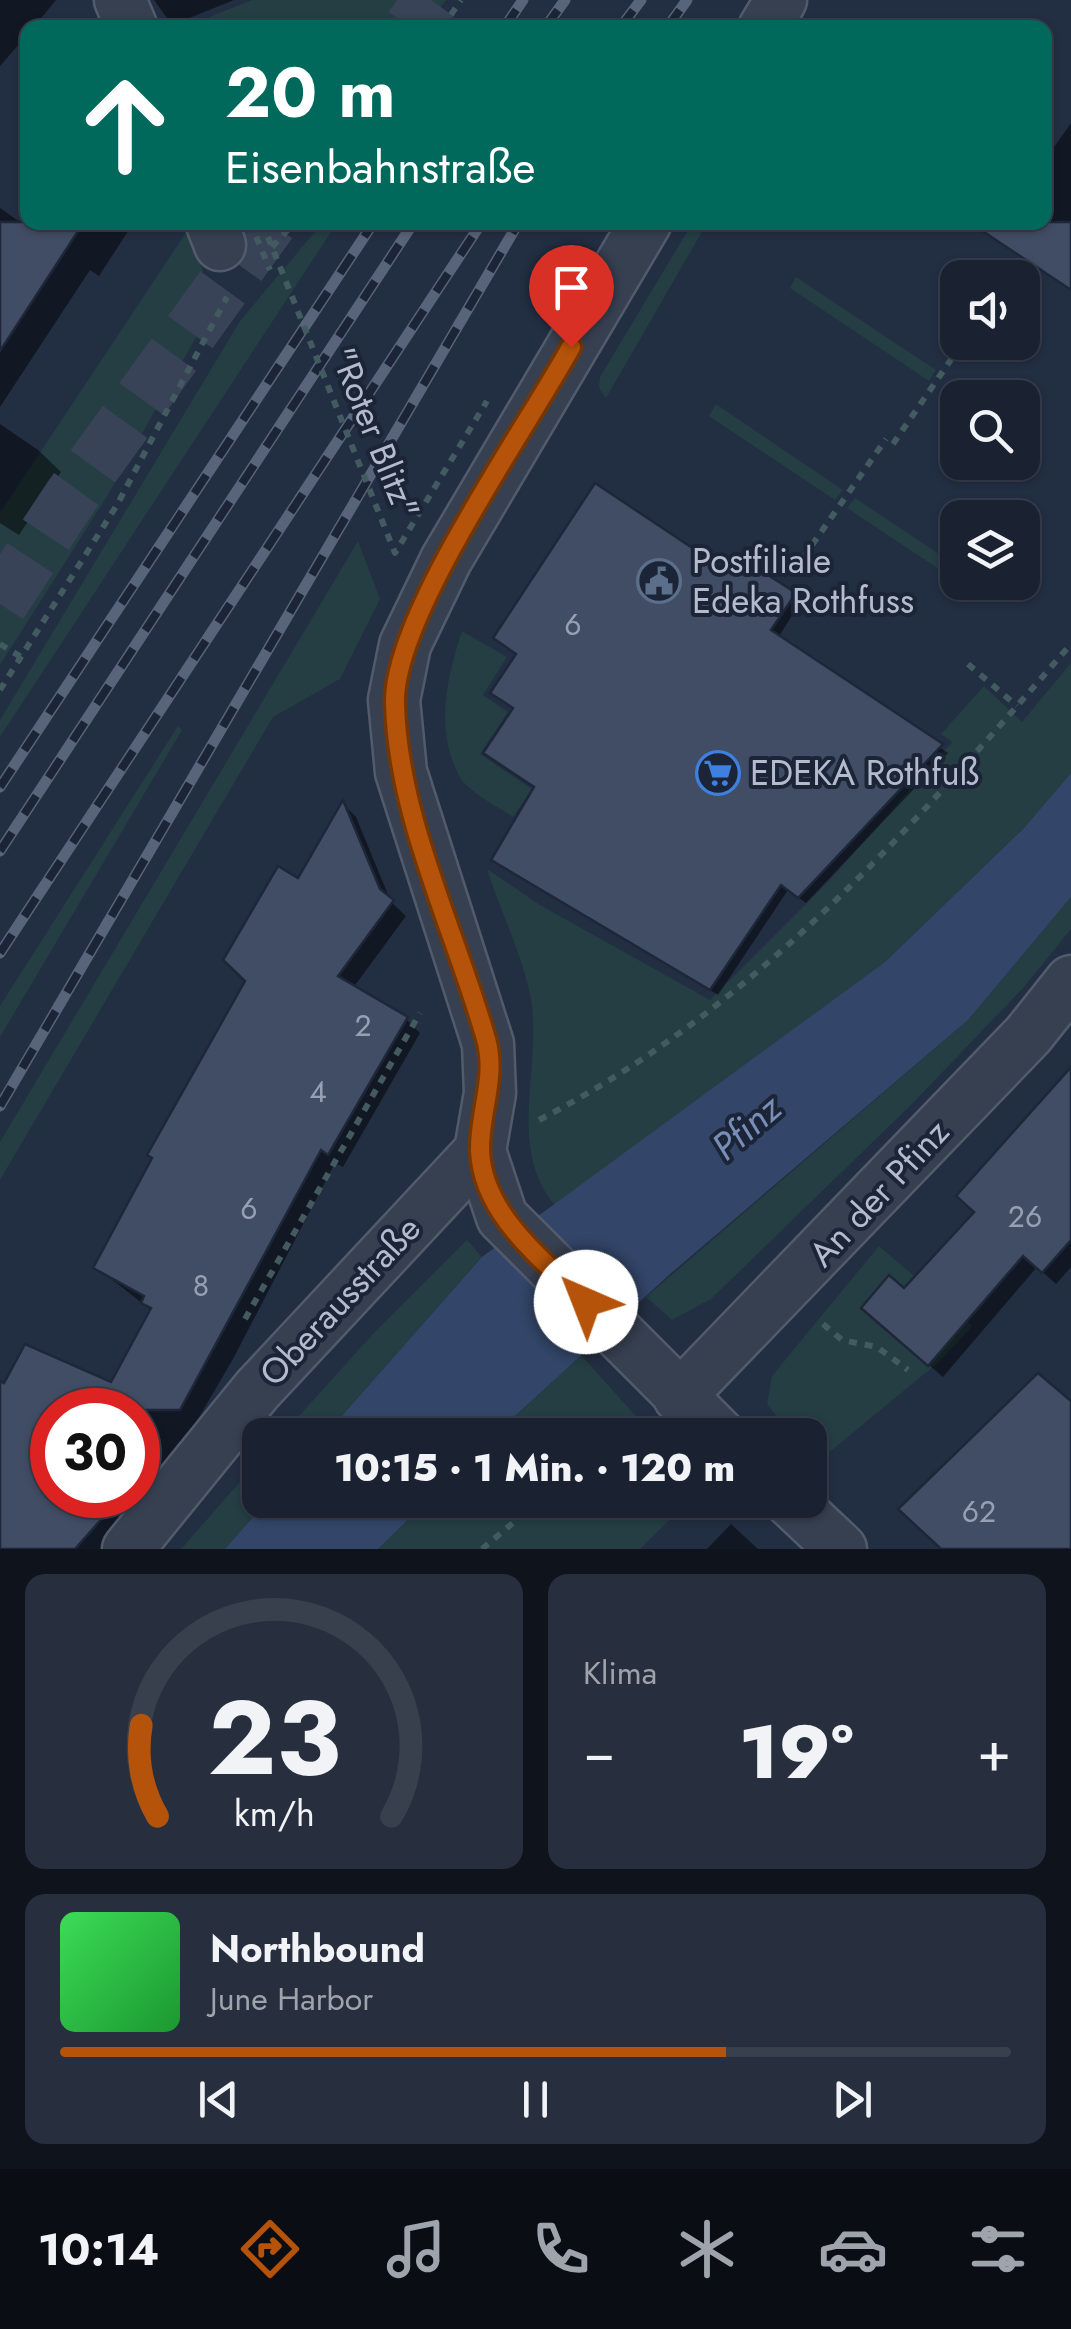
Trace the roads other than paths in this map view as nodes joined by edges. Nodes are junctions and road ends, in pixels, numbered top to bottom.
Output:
1 (641, 230) edge
2 (1071, 982) edge
3 (480, 1151) junction
4 (679, 1396) junction
5 (702, 1418) edge
6 (808, 1518) edge
7 (128, 1549) edge
8 (841, 1549) edge

1 - 3 street
2 - 4 street, An der Pfinz
3 - 4 street
3 - 7 street, Oberausstraße
4 - 5 street
6 - 8 street

